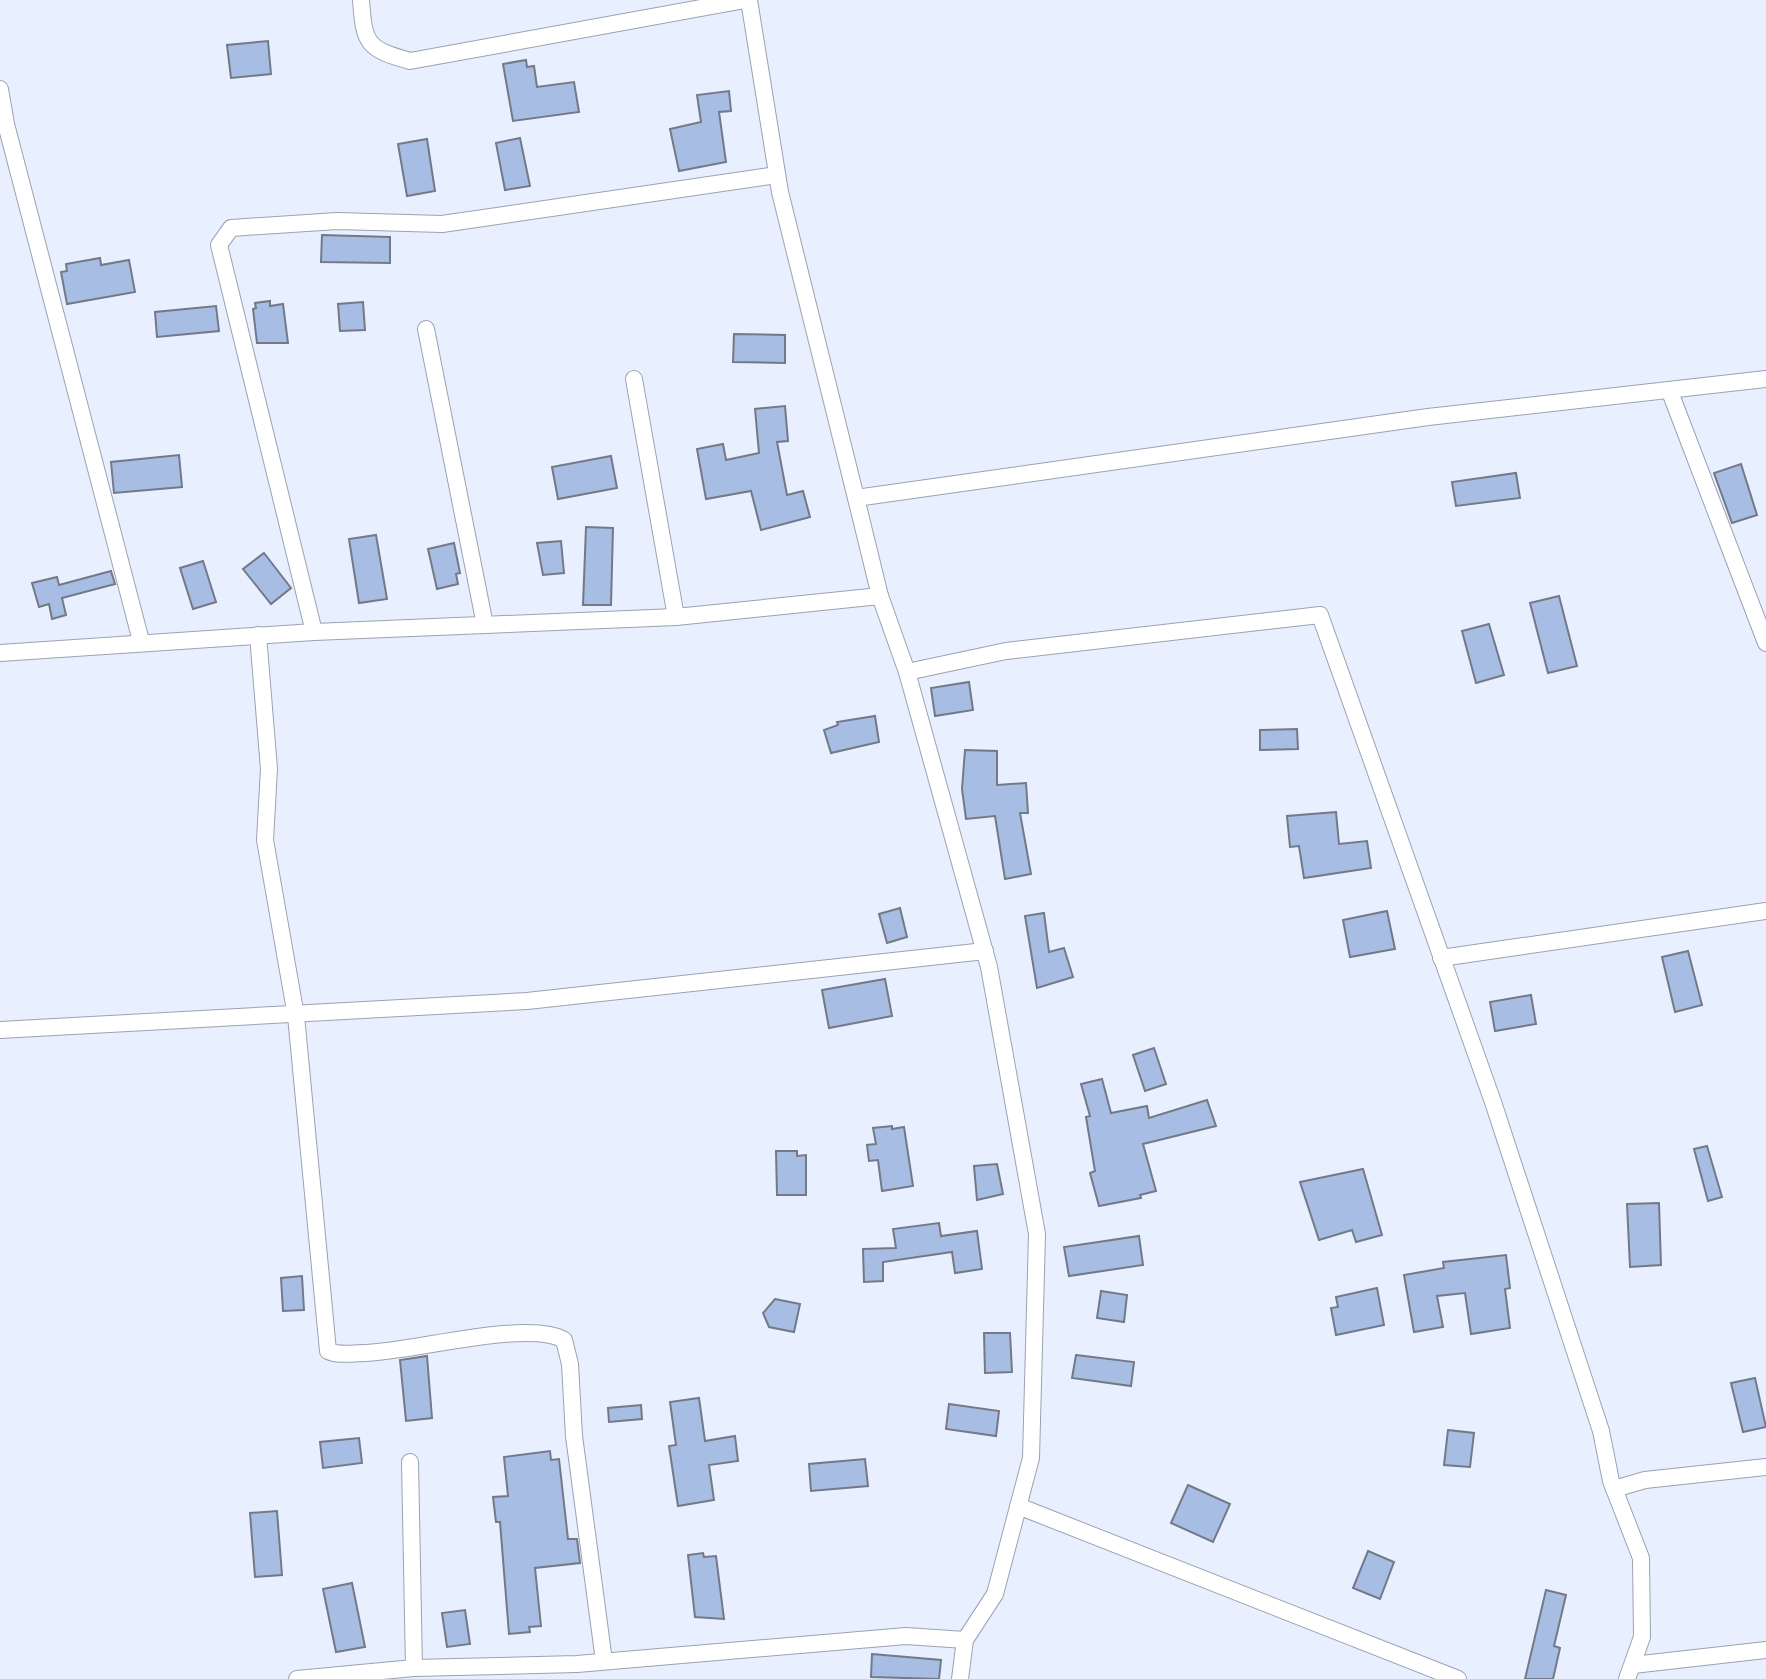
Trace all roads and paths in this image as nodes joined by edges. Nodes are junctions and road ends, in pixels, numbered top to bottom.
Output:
1 (361, 0) edge
2 (747, 0) edge
3 (0, 89) edge
4 (777, 175) junction
5 (426, 329) dead end
6 (634, 379) dead end
7 (1766, 379) edge
8 (1670, 392) junction
9 (856, 498) junction
10 (880, 596) junction
11 (676, 617) junction
12 (485, 625) junction
13 (314, 632) junction
14 (258, 635) junction
15 (141, 641) junction
16 (1766, 643) edge
17 (0, 653) edge
18 (907, 672) junction
19 (1766, 911) edge
20 (985, 951) junction
21 (1441, 958) junction
22 (296, 1016) junction
23 (0, 1030) edge
24 (410, 1462) dead end
25 (1766, 1467) edge
26 (1614, 1489) junction
27 (1018, 1506) junction
28 (965, 1640) junction
29 (1766, 1650) edge
30 (604, 1661) junction
31 (414, 1668) junction
32 (1630, 1672) edge
33 (297, 1679) edge
34 (960, 1679) edge
35 (1458, 1679) edge

1 - 2 street
2 - 4 street
3 - 15 street
4 - 9 street
4 - 13 street
5 - 12 street
6 - 11 street
7 - 8 street
8 - 9 street
8 - 16 street
9 - 10 street
10 - 11 street
10 - 18 street
11 - 12 street
12 - 13 street
13 - 14 street
14 - 15 street
14 - 22 street
15 - 17 street
18 - 20 street
18 - 21 street
19 - 21 street
20 - 22 street
20 - 27 street
21 - 26 street
22 - 23 street
22 - 30 street
24 - 31 street
25 - 26 street
26 - 32 street
27 - 28 street
27 - 35 street
28 - 30 street
28 - 34 street
29 - 32 street
30 - 31 street
31 - 33 street

